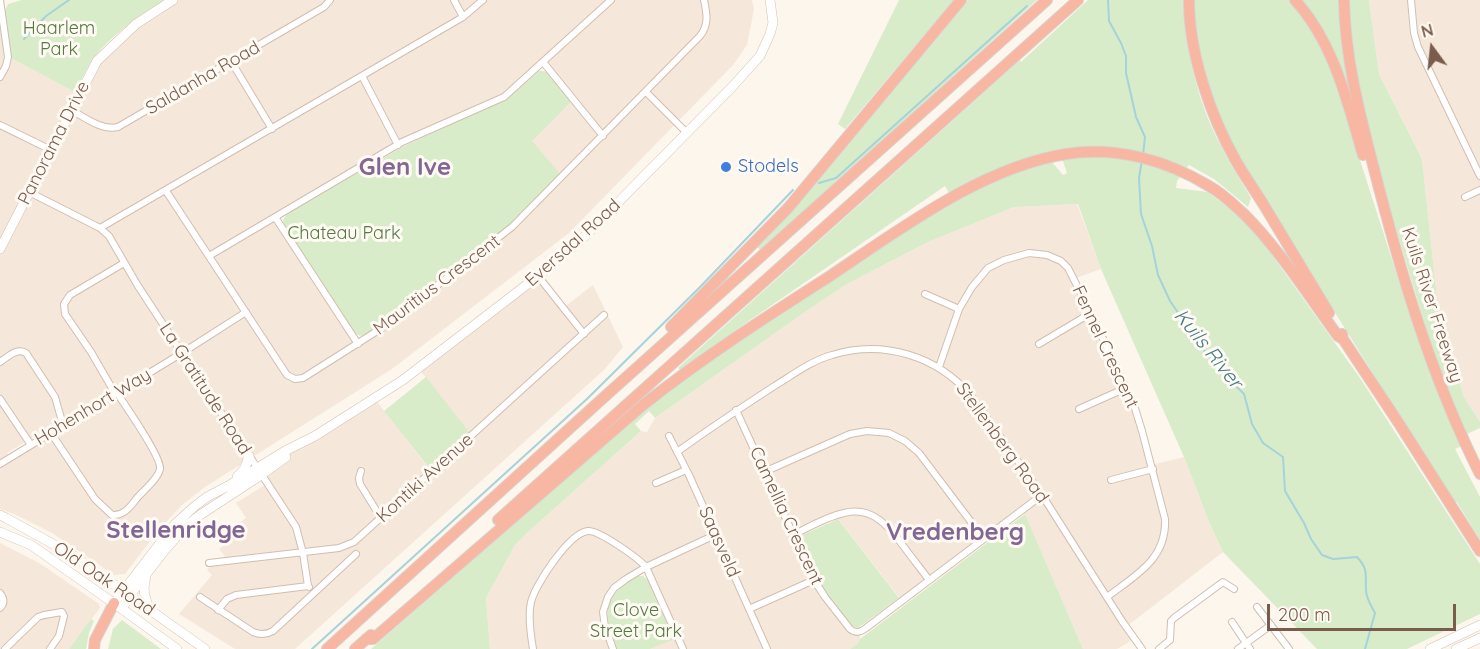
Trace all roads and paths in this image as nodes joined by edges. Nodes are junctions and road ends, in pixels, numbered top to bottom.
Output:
1 (1, 0) edge
2 (173, 0) edge
3 (330, 0) edge
4 (454, 0) edge
5 (483, 0) edge
6 (610, 0) edge
7 (704, 0) edge
8 (770, 0) edge
9 (961, 0) edge
10 (1047, 0) edge
11 (1078, 0) edge
12 (1189, 0) edge
13 (1295, 0) edge
14 (1344, 0) edge
15 (1411, 0) edge
16 (463, 17) junction
17 (231, 61) junction
18 (543, 62) junction
19 (362, 76) junction
20 (0, 77) edge
21 (646, 92) junction
22 (71, 111) junction
23 (0, 125) edge
24 (272, 129) junction
25 (687, 133) junction
26 (603, 136) junction
27 (398, 145) junction
28 (51, 150) junction
29 (1480, 176) edge
30 (166, 190) junction
31 (1480, 190) edge
32 (29, 192) junction
33 (1464, 197) dead end
34 (1384, 212) junction
35 (275, 217) junction
36 (100, 228) junction
37 (0, 249) edge
38 (209, 256) junction
39 (124, 263) junction
40 (538, 276) junction
41 (925, 294) dead end
42 (959, 309) junction
43 (246, 312) junction
44 (1091, 313) junction
45 (604, 315) dead end
46 (584, 334) junction
47 (1343, 339) junction
48 (358, 344) junction
49 (1039, 344) dead end
50 (182, 353) junction
51 (0, 362) edge
52 (939, 367) junction
53 (1126, 388) junction
54 (116, 393) junction
55 (0, 399) edge
56 (602, 399) junction
57 (1079, 409) dead end
58 (736, 410) junction
59 (63, 425) junction
60 (51, 433) junction
61 (669, 436) dead end
62 (31, 445) junction
63 (677, 452) junction
64 (249, 456) junction
65 (0, 464) edge
66 (1153, 469) junction
67 (686, 470) junction
68 (260, 471) junction
69 (361, 471) dead end
70 (764, 472) junction
71 (1480, 474) edge
72 (1111, 480) dead end
73 (656, 483) dead end
74 (1042, 495) junction
75 (207, 497) junction
76 (0, 515) edge
77 (381, 518) junction
78 (0, 532) edge
79 (716, 535) junction
80 (793, 535) junction
81 (984, 539) junction
82 (1480, 551) edge
83 (303, 552) junction
84 (356, 554) dead end
85 (209, 563) dead end
86 (646, 567) junction
87 (146, 575) junction
88 (814, 580) junction
89 (929, 580) junction
90 (308, 586) junction
91 (1234, 589) dead end
92 (0, 593) edge
93 (126, 593) junction
94 (314, 593) junction
95 (200, 597) dead end
96 (1107, 597) junction
97 (118, 606) junction
98 (0, 608) edge
99 (1257, 608) dead end
100 (749, 609) junction
101 (218, 610) junction
102 (150, 611) junction
103 (1232, 622) dead end
104 (1271, 625) junction
105 (1480, 625) edge
106 (1480, 638) edge
107 (366, 639) junction
108 (1248, 646) edge
109 (5, 649) edge
110 (50, 649) edge
111 (94, 649) edge
112 (177, 649) edge
113 (205, 649) edge
114 (327, 649) edge
115 (355, 649) edge
116 (533, 649) edge
117 (613, 649) edge
118 (683, 649) edge
119 (767, 649) edge
120 (1142, 649) edge
121 (1159, 649) edge
122 (1238, 649) edge
123 (1289, 649) edge
124 (1430, 649) edge
125 (1456, 649) edge

1 - 20 street
2 - 22 main road, Panorama Drive
3 - 17 street, Saldanha Road
4 - 16 street
5 - 16 street
6 - 18 street
7 - 21 street, Mauritius Crescent
8 - 25 main road, Eversdal Road
9 - 56 highway
10 - 56 highway
11 - 107 highway
12 - 47 highway
13 - 34 highway
14 - 34 highway
15 - 29 street
16 - 19 street
17 - 22 street, Saldanha Road
17 - 24 street
18 - 26 street
18 - 27 street
19 - 24 street
19 - 27 street
21 - 25 street
21 - 26 street, Mauritius Crescent
22 - 28 main road, Panorama Drive
23 - 28 street
24 - 30 street
25 - 40 main road, Eversdal Road
26 - 48 street, Mauritius Crescent
27 - 35 street
28 - 32 main road, Panorama Drive
30 - 36 street
30 - 38 street, Mauritius Crescent
31 - 33 street
32 - 36 street
32 - 37 main road, Panorama Drive
34 - 71 highway, Kuils River Freeway
35 - 38 street
35 - 48 street
36 - 39 street, La Gratitude Road
38 - 43 street, Mauritius Crescent
39 - 50 street, La Gratitude Road
39 - 54 street
40 - 46 street
40 - 68 main road, Eversdal Road
41 - 42 street
42 - 44 street, Fennel Crescent
42 - 52 street, Fennel Crescent
43 - 48 street, Mauritius Crescent
43 - 50 street, Hohenhort Way
44 - 49 street
44 - 53 street, Fennel Crescent
45 - 46 street, Kontiki Avenue
46 - 77 street, Kontiki Avenue
47 - 82 highway
47 - 107 highway
50 - 54 street, Hohenhort Way
50 - 64 street, La Gratitude Road
51 - 59 street
52 - 58 street, Stellenberg Road
52 - 74 street, Stellenberg Road
53 - 57 street
53 - 66 street, Fennel Crescent
54 - 59 street, Hohenhort Way
54 - 60 street
55 - 62 street
56 - 114 highway
58 - 63 street, Stellenberg Road
58 - 70 street, Camellia Crescent
59 - 60 street, Hohenhort Way
60 - 62 street, Hohenhort Way
61 - 63 street, Saasveld
62 - 65 street, Hohenhort Way
63 - 67 street, Saasveld
64 - 68 street, La Gratitude Road
64 - 75 main road
66 - 72 street
66 - 96 street, Fennel Crescent
67 - 73 street
67 - 79 street, Saasveld
68 - 75 main road, Eversdal Road
68 - 83 street, La Gratitude Road
68 - 87 main road, Eversdal Road
69 - 77 street
70 - 80 street, Camellia Crescent
70 - 81 street
74 - 81 street, Camellia Crescent
74 - 96 street, Stellenberg Road
75 - 93 main road, Eversdal Road
76 - 93 main road, Old Oak Road
77 - 83 street, Kontiki Avenue
78 - 97 main road, Old Oak Road
79 - 86 street
79 - 100 street, Saasveld
80 - 88 street, Camellia Crescent
80 - 89 street
81 - 89 street, Camellia Crescent
83 - 85 street, Kontiki Avenue
83 - 90 street, La Gratitude Road
84 - 94 street
86 - 116 street
86 - 117 street
86 - 118 street
87 - 93 main road, Eversdal Road
87 - 102 main road
88 - 89 street, Camellia Crescent
88 - 100 street
90 - 94 street
90 - 101 street
91 - 121 street
92 - 98 street
93 - 97 main road, Eversdal Road
93 - 102 main road, Old Oak Road
94 - 101 street
95 - 101 street
96 - 120 street, Stellenberg Road
97 - 111 highway
97 - 112 main road, Old Oak Road
99 - 104 street
100 - 119 street, Saasveld
102 - 113 main road, Old Oak Road
103 - 108 street
104 - 108 street
104 - 123 street
105 - 124 main road
106 - 125 main road
107 - 115 highway
108 - 122 street
109 - 110 street

